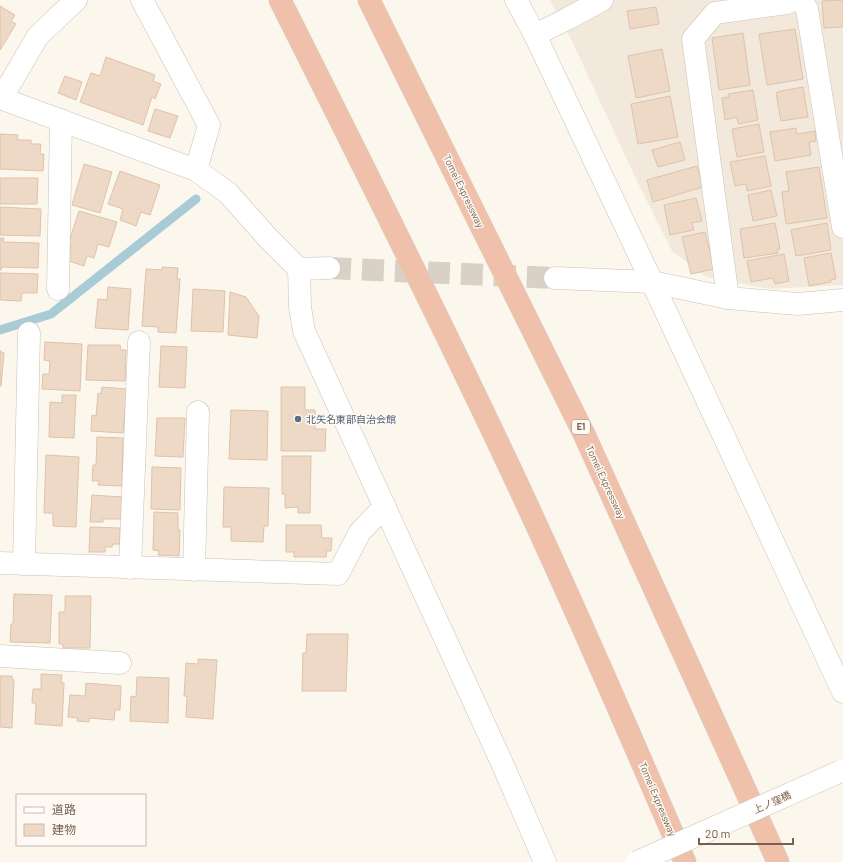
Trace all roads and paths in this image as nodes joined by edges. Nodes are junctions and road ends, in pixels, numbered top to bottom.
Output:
1 (76, 0) edge
2 (142, 0) edge
3 (280, 0) edge
4 (369, 0) edge
5 (516, 0) edge
6 (602, 0) edge
7 (792, 0) edge
8 (800, 0) edge
9 (535, 34) junction
10 (1, 98) edge
11 (61, 120) junction
12 (196, 170) junction
13 (843, 227) edge
14 (329, 268) tunnel mouth
15 (299, 269) junction
16 (555, 278) tunnel mouth
17 (652, 282) junction
18 (58, 289) dead end
19 (728, 298) junction
20 (843, 300) edge
21 (28, 333) dead end
22 (140, 342) dead end
23 (198, 412) dead end
24 (385, 506) junction
25 (0, 563) edge
26 (24, 564) junction
27 (130, 568) junction
28 (194, 570) junction
29 (0, 656) edge
30 (120, 663) dead end
31 (843, 692) edge
32 (842, 771) edge
33 (546, 862) edge
34 (637, 862) edge
35 (685, 862) edge
36 (778, 862) edge

1 - 10 street
2 - 12 street
3 - 35 highway, Tomei Expressway
4 - 36 highway, Tomei Expressway / E1
5 - 9 street
6 - 9 street
7 - 19 street
8 - 13 street
9 - 17 street
10 - 11 street
11 - 12 street
11 - 18 street
12 - 15 street
14 - 15 street
15 - 24 street
16 - 17 street
17 - 19 street
17 - 31 street
19 - 20 street
21 - 26 street
22 - 27 street
23 - 28 street
24 - 28 street
24 - 33 street
25 - 26 street
26 - 27 street
27 - 28 street
29 - 30 street
32 - 34 street, 上ノ窪橋, bridge

